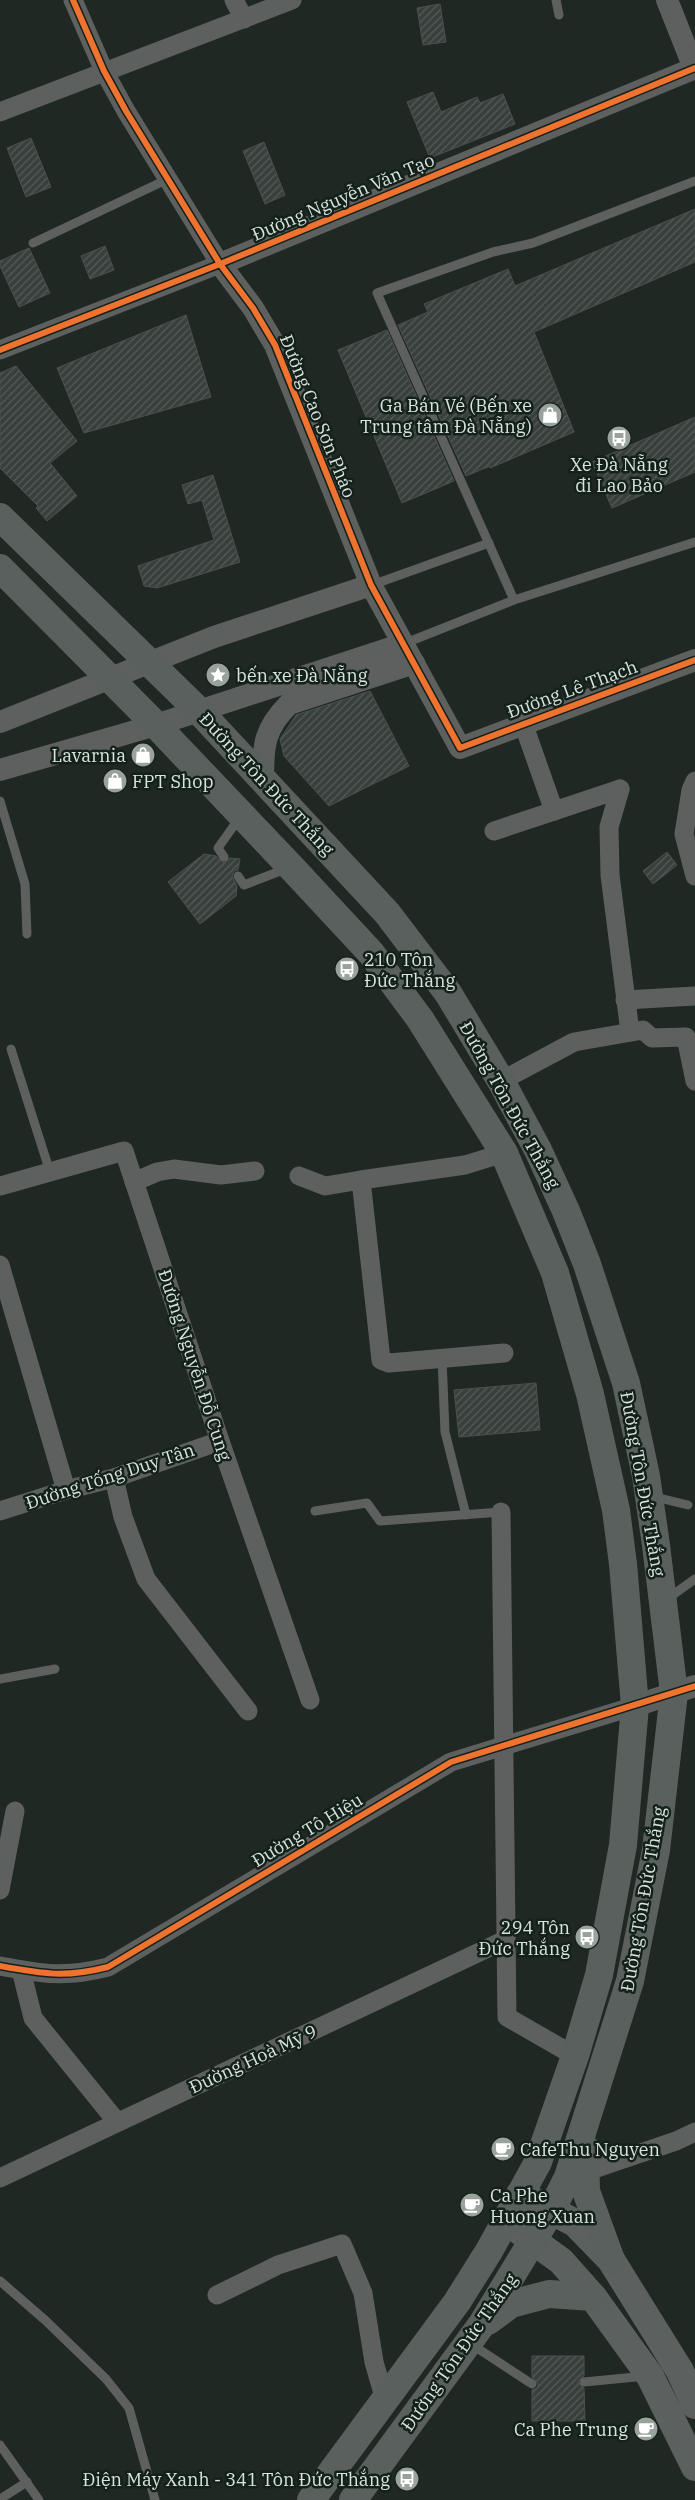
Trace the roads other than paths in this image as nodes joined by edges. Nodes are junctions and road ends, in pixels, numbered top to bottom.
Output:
1 (73, 0) edge
2 (234, 0) edge
3 (292, 0) edge
4 (556, 0) edge
5 (667, 0) edge
6 (559, 16) dead end
7 (244, 19) junction
8 (695, 68) edge
9 (104, 72) junction
10 (0, 112) edge
11 (168, 179) junction
12 (695, 181) edge
13 (33, 243) dead end
14 (220, 264) junction
15 (0, 350) edge
16 (0, 517) edge
17 (695, 542) edge
18 (489, 543) junction
19 (0, 568) edge
20 (371, 585) junction
21 (514, 600) junction
22 (408, 653) junction
23 (695, 660) edge
24 (150, 662) junction
25 (109, 679) junction
26 (198, 711) junction
27 (0, 722) edge
28 (523, 723) junction
29 (156, 725) junction
30 (460, 748) joint
31 (0, 770) edge
32 (262, 779) junction
33 (695, 781) edge
34 (0, 801) edge
35 (554, 811) junction
36 (241, 814) junction
37 (494, 830) dead end
38 (224, 857) dead end
39 (291, 867) junction
40 (238, 876) dead end
41 (695, 876) edge
42 (27, 934) dead end
43 (695, 996) edge
44 (625, 1000) junction
45 (630, 1032) junction
46 (11, 1049) dead end
47 (501, 1081) junction
48 (695, 1081) edge
49 (504, 1153) junction
50 (255, 1171) dead end
51 (50, 1172) junction
52 (299, 1176) dead end
53 (361, 1180) junction
54 (134, 1182) junction
55 (0, 1186) edge
56 (0, 1265) edge
57 (504, 1353) dead end
58 (442, 1358) junction
59 (626, 1383) junction
60 (590, 1394) junction
61 (220, 1440) junction
62 (114, 1478) junction
63 (66, 1490) junction
64 (649, 1496) junction
65 (688, 1505) dead end
66 (0, 1511) edge
67 (315, 1511) dead end
68 (501, 1512) joint
69 (466, 1515) junction
70 (695, 1579) edge
71 (663, 1602) junction
72 (55, 1669) dead end
73 (0, 1679) edge
74 (684, 1689) edge
75 (310, 1700) dead end
76 (635, 1706) junction
77 (248, 1711) dead end
78 (504, 1746) junction
79 (15, 1811) dead end
80 (0, 1890) edge
81 (505, 1940) junction
82 (0, 1966) edge
83 (21, 1970) junction
84 (575, 2056) junction
85 (117, 2122) junction
86 (587, 2123) junction
87 (695, 2132) edge
88 (584, 2172) junction
89 (0, 2178) edge
90 (520, 2194) junction
91 (552, 2209) junction
92 (506, 2222) junction
93 (532, 2239) junction
94 (611, 2260) junction
95 (0, 2281) edge
96 (217, 2296) dead end
97 (594, 2297) junction
98 (476, 2334) junction
99 (650, 2376) junction
100 (584, 2382) dead end
101 (532, 2384) dead end
102 (385, 2400) junction
103 (695, 2405) edge
104 (0, 2445) edge
105 (695, 2467) edge
106 (26, 2482) junction
107 (356, 2498) edge
108 (0, 2500) edge
109 (39, 2500) edge
110 (153, 2500) edge
111 (310, 2500) edge

1 - 9 street, Đường Cao Sơn Pháo
2 - 7 street
3 - 7 street
4 - 6 lane
5 - 8 street
7 - 9 street
8 - 14 street, Đường Nguyễn Văn Tạo
9 - 10 street
9 - 11 street, Đường Cao Sơn Pháo
11 - 13 lane
11 - 14 street, Đường Cao Sơn Pháo
12 - 18 lane
14 - 15 street, Đường Nguyễn Văn Tạo
14 - 20 street, Đường Cao Sơn Pháo
16 - 24 highway, Đường Tôn Đức Thắng
17 - 21 lane
18 - 20 lane
18 - 21 lane
19 - 25 highway, Đường Tôn Đức Thắng
20 - 22 street, Đường Cao Sơn Pháo
20 - 24 street
21 - 22 lane
22 - 26 street
22 - 30 street, Đường Cao Sơn Pháo
22 - 32 street
23 - 28 street, Đường Lê Thạch
24 - 25 street
24 - 26 highway, Đường Tôn Đức Thắng
25 - 27 street
25 - 29 highway, Đường Tôn Đức Thắng
26 - 29 street
26 - 32 highway, Đường Tôn Đức Thắng
28 - 30 street, Đường Lê Thạch
28 - 35 street
29 - 31 street
29 - 36 highway, Đường Tôn Đức Thắng
32 - 47 highway, Đường Tôn Đức Thắng
33 - 41 street
34 - 42 lane
35 - 37 street
35 - 44 street
36 - 38 lane
36 - 39 highway, Đường Tôn Đức Thắng
39 - 40 lane
39 - 49 highway, Đường Tôn Đức Thắng
43 - 44 street
44 - 45 street
45 - 47 street
45 - 48 street
46 - 51 lane
47 - 59 highway, Đường Tôn Đức Thắng
49 - 53 street
49 - 60 highway, Đường Tôn Đức Thắng
50 - 54 street
51 - 54 street, Đường Nguyễn Đỗ Cung
51 - 55 street, Đường Nguyễn Đỗ Cung
52 - 53 street
53 - 58 street
54 - 61 street, Đường Nguyễn Đỗ Cung
56 - 63 street
57 - 58 street
58 - 69 lane
59 - 60 highway
59 - 64 highway, Đường Tôn Đức Thắng
60 - 76 highway, Đường Tôn Đức Thắng
61 - 62 street, Đường Tống Duy Tân
61 - 75 street, Đường Nguyễn Đỗ Cung
62 - 63 street, Đường Tống Duy Tân
62 - 77 street
63 - 66 street, Đường Tống Duy Tân
64 - 65 lane
64 - 71 highway, Đường Tôn Đức Thắng
67 - 69 lane
68 - 69 lane
68 - 78 street
70 - 71 lane
71 - 74 highway, Đường Tôn Đức Thắng
72 - 73 lane
74 - 76 street
74 - 86 highway, Đường Tôn Đức Thắng
76 - 78 street, Đường Tô Hiệu
76 - 84 highway, Đường Tôn Đức Thắng
78 - 81 street
78 - 83 street, Đường Tô Hiệu
79 - 80 street
81 - 84 street
81 - 85 street, Đường Hoà Mỹ 9
82 - 83 street, Đường Tô Hiệu
83 - 85 street
84 - 90 highway, Đường Tôn Đức Thắng
85 - 89 street, Đường Hoà Mỹ 9
86 - 88 highway
86 - 91 highway, Đường Tôn Đức Thắng
87 - 88 street
88 - 94 highway
90 - 91 main road
90 - 92 highway, Đường Tôn Đức Thắng
91 - 93 highway, Đường Tôn Đức Thắng
91 - 94 main road
92 - 93 main road
92 - 102 highway, Đường Tôn Đức Thắng
93 - 97 main road
93 - 98 highway, Đường Tôn Đức Thắng
94 - 103 main road
95 - 110 lane
96 - 102 street
97 - 98 highway
97 - 99 main road
98 - 101 lane
98 - 107 highway, Đường Tôn Đức Thắng
99 - 100 lane
99 - 105 main road
102 - 111 highway, Đường Tôn Đức Thắng
104 - 106 lane
106 - 108 lane
106 - 109 lane

